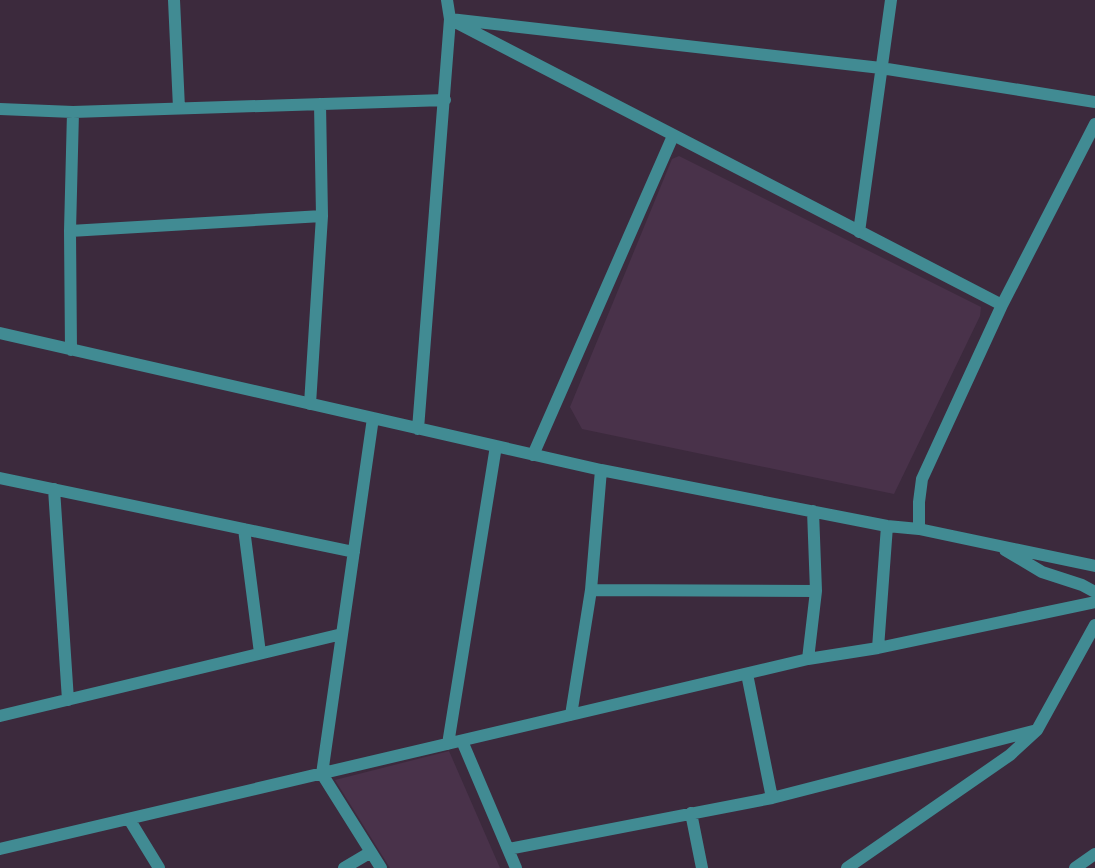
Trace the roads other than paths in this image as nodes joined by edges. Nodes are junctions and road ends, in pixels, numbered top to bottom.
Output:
1 (174, 0) edge
2 (447, 0) edge
3 (891, 0) edge
4 (450, 19) junction
5 (881, 68) junction
6 (445, 100) junction
7 (1095, 102) edge
8 (320, 104) junction
9 (179, 108) junction
10 (0, 109) edge
11 (73, 112) junction
12 (1095, 124) edge
13 (674, 136) junction
14 (322, 216) junction
15 (70, 231) junction
16 (859, 232) junction
17 (1002, 305) junction
18 (0, 334) edge
19 (71, 350) junction
20 (310, 404) junction
21 (373, 418) junction
22 (418, 429) junction
23 (496, 446) junction
24 (533, 455) junction
25 (601, 470) junction
26 (0, 478) edge
27 (54, 489) junction
28 (813, 512) junction
29 (887, 526) junction
30 (244, 529) junction
31 (919, 529) junction
32 (996, 545) junction
33 (354, 552) junction
34 (1095, 566) edge
35 (591, 590) junction
36 (816, 591) junction
37 (1095, 592) edge
38 (1095, 602) edge
39 (1095, 625) edge
40 (342, 634) junction
41 (878, 648) junction
42 (260, 653) junction
43 (808, 660) junction
44 (747, 674) junction
45 (68, 700) junction
46 (572, 715) junction
47 (0, 716) edge
48 (1037, 730) junction
49 (462, 741) junction
50 (448, 744) junction
51 (322, 774) junction
52 (772, 798) junction
53 (691, 813) junction
54 (129, 819) junction
55 (508, 848) junction
56 (0, 849) edge
57 (371, 852) junction
58 (1095, 854) edge
59 (159, 868) edge
60 (344, 868) edge
61 (381, 868) edge
62 (516, 868) edge
63 (702, 868) edge
64 (847, 868) edge
65 (1075, 868) edge

1 - 9 street
2 - 4 street
3 - 5 street
4 - 5 street
4 - 6 street
4 - 13 street
5 - 7 street
5 - 16 street
6 - 8 street
6 - 22 street
8 - 9 street
8 - 14 street
9 - 11 street
10 - 11 street
11 - 15 street
12 - 17 street
13 - 16 street
13 - 24 street
14 - 15 street
14 - 20 street
15 - 19 street
16 - 17 street
17 - 31 street
18 - 19 street
19 - 20 street
20 - 21 street
21 - 22 street
21 - 33 street
22 - 23 street
23 - 24 street
23 - 50 street
24 - 25 street
25 - 28 street
25 - 35 street
26 - 27 street
27 - 30 street
27 - 45 street
28 - 29 street
28 - 36 street
29 - 31 street
29 - 41 street
30 - 33 street
30 - 42 street
31 - 32 street
32 - 34 street
32 - 37 street
33 - 40 street
35 - 36 street
35 - 46 street
36 - 43 street
38 - 41 street
39 - 48 street
40 - 42 street
40 - 51 street
41 - 43 street
42 - 45 street
43 - 44 street
44 - 46 street
44 - 52 street
45 - 47 street
46 - 49 street
48 - 52 street
48 - 64 street
49 - 50 street
49 - 55 street
50 - 51 street
51 - 54 street
51 - 57 street
52 - 53 street
53 - 55 street
53 - 63 street
54 - 56 street
54 - 59 street
55 - 62 street
57 - 60 street
57 - 61 street
58 - 65 street

